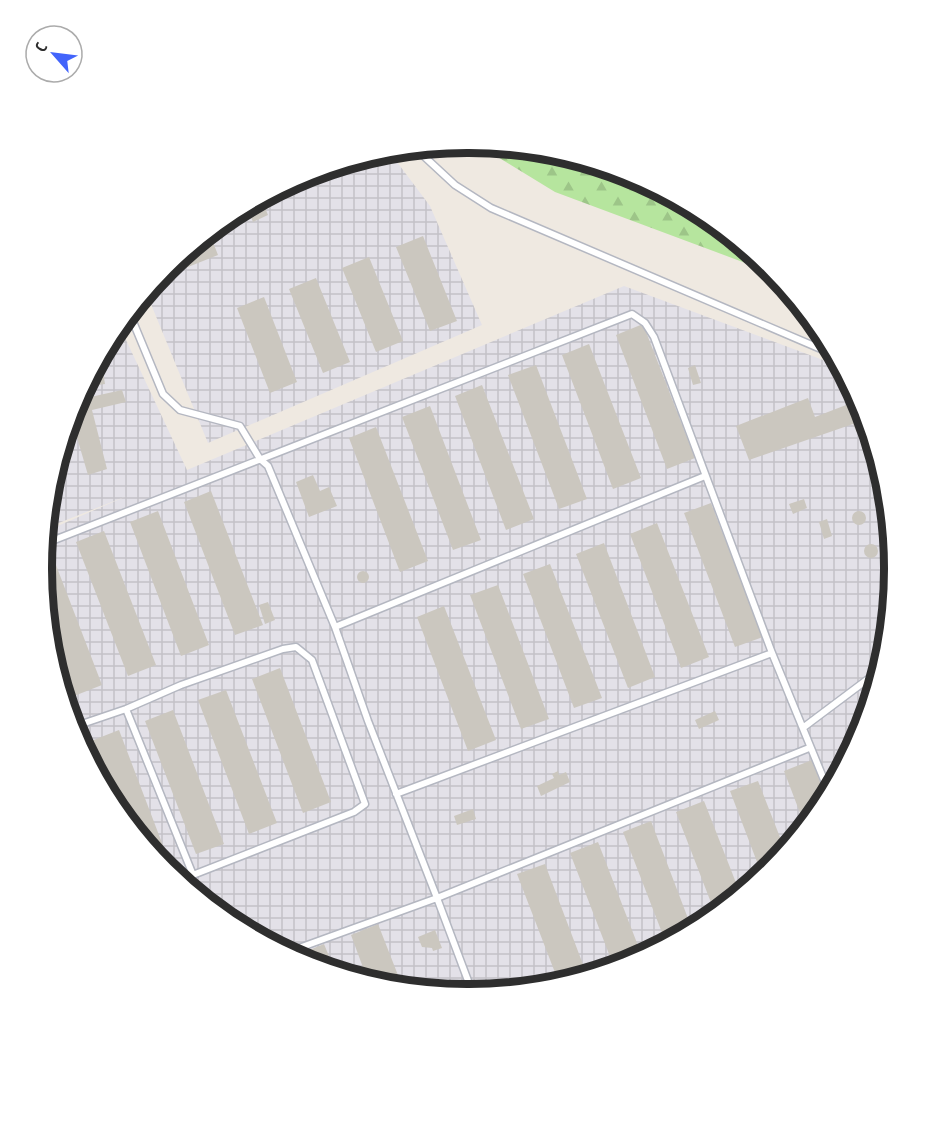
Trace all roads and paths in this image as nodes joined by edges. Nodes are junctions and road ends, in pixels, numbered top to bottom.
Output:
1 (423, 155) edge
2 (133, 322) edge
3 (821, 349) edge
4 (260, 459) junction
5 (705, 476) junction
6 (53, 540) edge
7 (335, 627) junction
8 (772, 653) junction
9 (868, 679) edge
10 (126, 709) junction
11 (83, 724) edge
12 (804, 727) junction
13 (809, 748) junction
14 (824, 782) edge
15 (396, 794) junction
16 (193, 875) junction
17 (190, 876) edge
18 (437, 898) junction
19 (300, 948) edge
20 (469, 984) edge

1 - 3 lane
2 - 4 lane
4 - 5 lane
4 - 6 lane
4 - 7 lane
5 - 7 lane
5 - 8 lane
7 - 15 lane
8 - 12 lane
8 - 15 lane
9 - 12 lane
10 - 11 lane
10 - 16 lane
10 - 16 lane
12 - 13 lane
13 - 14 lane
13 - 18 lane
15 - 18 lane
16 - 17 lane
18 - 19 lane
18 - 20 lane

